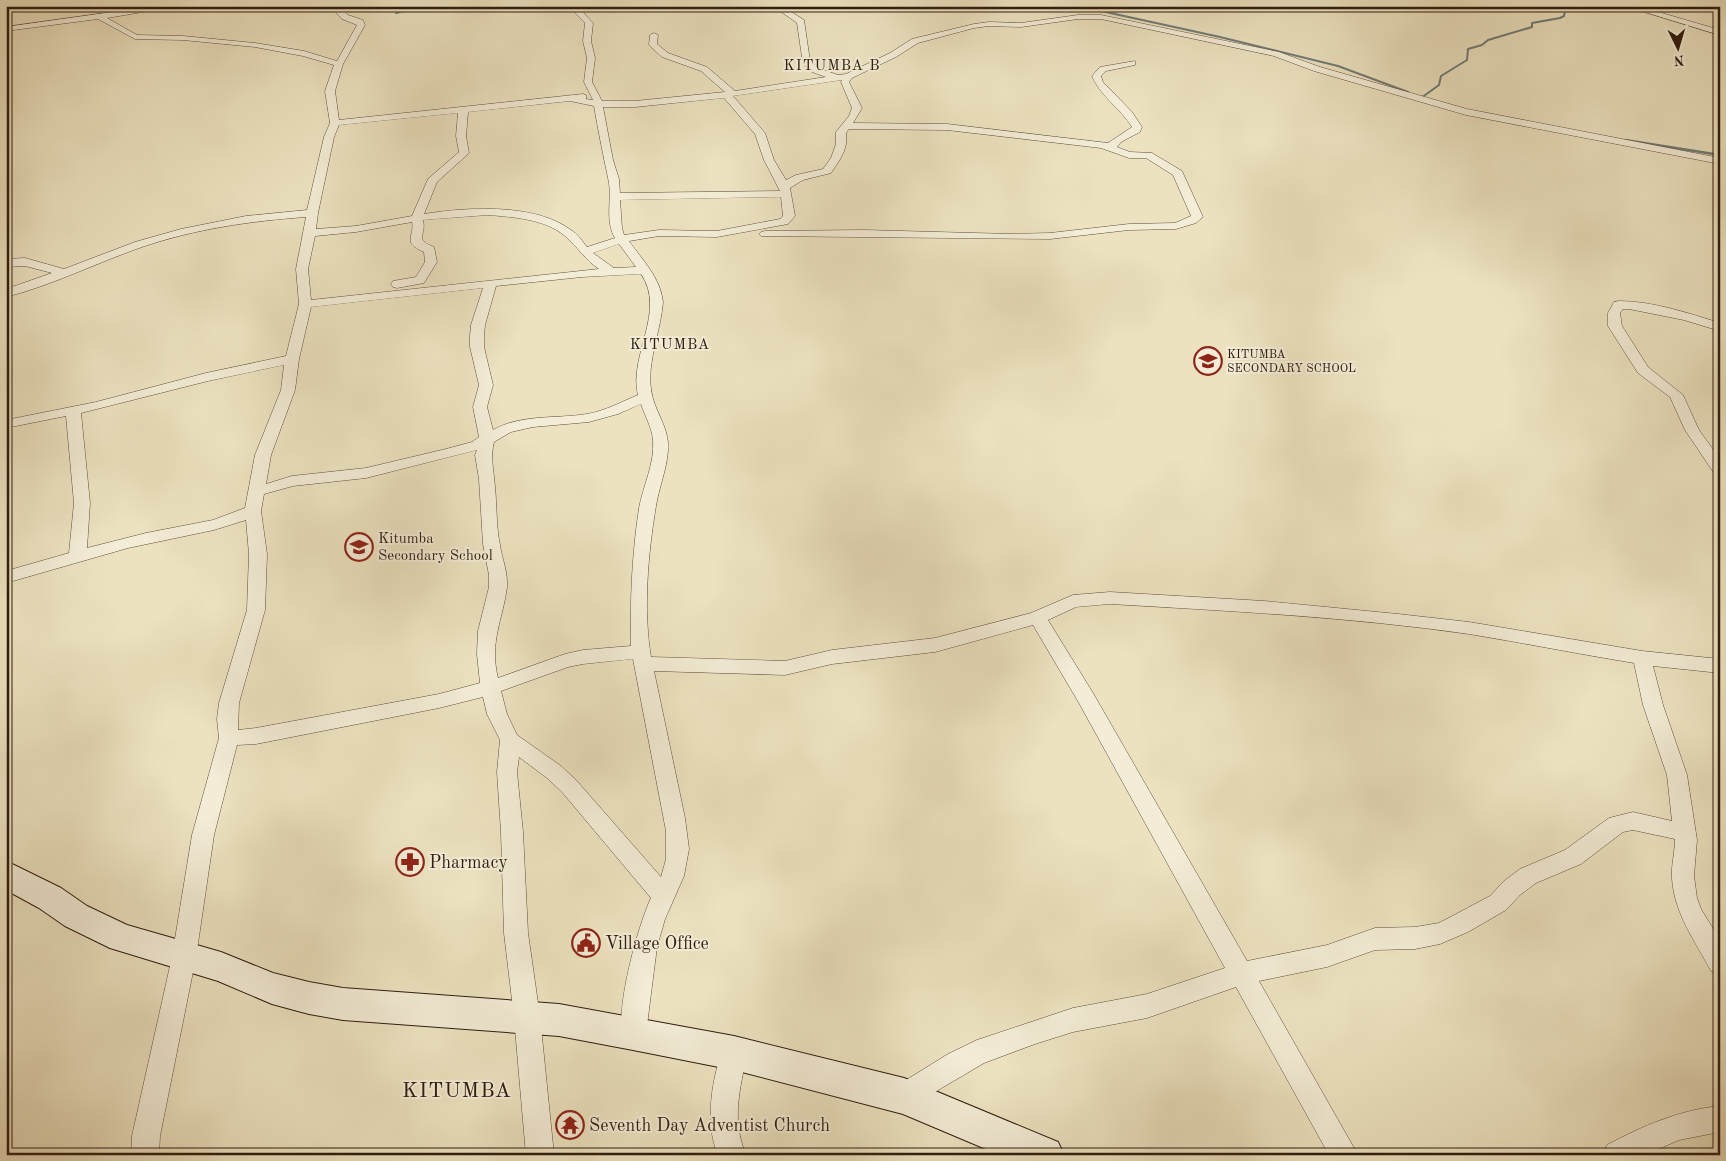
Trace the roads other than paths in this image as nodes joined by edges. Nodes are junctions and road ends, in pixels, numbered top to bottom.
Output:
1 (174, 6) edge
2 (324, 6) edge
3 (572, 6) edge
4 (778, 6) edge
5 (1629, 6) edge
6 (100, 17) junction
7 (6, 29) edge
8 (1720, 33) edge
9 (654, 35) dead end
10 (1132, 63) dead end
11 (339, 64) junction
12 (843, 79) junction
13 (729, 94) junction
14 (597, 98) junction
15 (463, 110) junction
16 (335, 123) junction
17 (845, 126) junction
18 (1112, 148) junction
19 (1720, 160) edge
20 (786, 190) junction
21 (615, 197) junction
22 (312, 213) junction
23 (417, 218) junction
24 (310, 233) junction
25 (717, 234) junction
26 (622, 240) junction
27 (587, 254) junction
28 (6, 263) edge
29 (609, 270) junction
30 (643, 270) junction
31 (66, 273) junction
32 (528, 279) junction
33 (490, 284) junction
34 (361, 286) dead end
35 (6, 293) edge
36 (305, 304) junction
37 (1720, 327) edge
38 (292, 359) junction
39 (645, 397) junction
40 (72, 411) junction
41 (6, 424) edge
42 (487, 438) junction
43 (1720, 470) edge
44 (258, 491) junction
45 (253, 511) junction
46 (76, 557) junction
47 (6, 577) edge
48 (1037, 617) junction
49 (643, 658) junction
50 (1642, 658) junction
51 (1720, 666) edge
52 (490, 688) junction
53 (510, 740) junction
54 (227, 744) junction
55 (1683, 832) junction
56 (6, 874) edge
57 (662, 896) junction
58 (184, 957) junction
59 (1720, 963) edge
60 (1243, 973) junction
61 (526, 1017) junction
62 (633, 1033) junction
63 (734, 1053) junction
64 (904, 1096) junction
65 (1720, 1119) edge
66 (145, 1155) edge
67 (540, 1155) edge
68 (732, 1155) edge
69 (1045, 1155) edge
70 (1344, 1155) edge
71 (1617, 1155) edge

1 - 6 street
2 - 11 street
3 - 14 street
4 - 12 street
5 - 8 street
6 - 7 street
6 - 11 street
9 - 13 street
10 - 18 street
11 - 16 street
12 - 13 street
12 - 17 street
12 - 19 street
13 - 14 street
13 - 20 street
14 - 15 street
14 - 21 street
15 - 16 street
15 - 23 street
16 - 22 street
17 - 18 street
17 - 20 street
18 - 25 street
20 - 21 street
20 - 25 street
21 - 26 street
22 - 24 street
22 - 31 street
23 - 24 street
23 - 27 street
23 - 34 street
24 - 36 street
25 - 26 street
26 - 27 street
26 - 30 street
27 - 29 street
27 - 32 street
28 - 31 street
29 - 30 street
29 - 32 street
30 - 39 street
31 - 35 street
32 - 33 street
33 - 36 street
33 - 42 street
36 - 38 street
37 - 43 street
38 - 40 street
38 - 44 street
39 - 42 street
39 - 49 street
40 - 41 street
40 - 46 street
42 - 44 street
42 - 52 street
44 - 45 street
45 - 46 street
45 - 54 street
46 - 47 street
48 - 49 street
48 - 50 street
48 - 60 street
49 - 52 street
49 - 57 street
50 - 51 street
50 - 55 street
52 - 53 street
52 - 54 street
53 - 57 street
53 - 61 street
54 - 58 street
55 - 59 street
55 - 60 street
56 - 58 street
57 - 62 street
58 - 61 street
58 - 66 street
60 - 64 street
60 - 70 street
61 - 62 street
61 - 67 street
62 - 63 street
63 - 64 street
63 - 68 street
64 - 69 street
65 - 71 street

